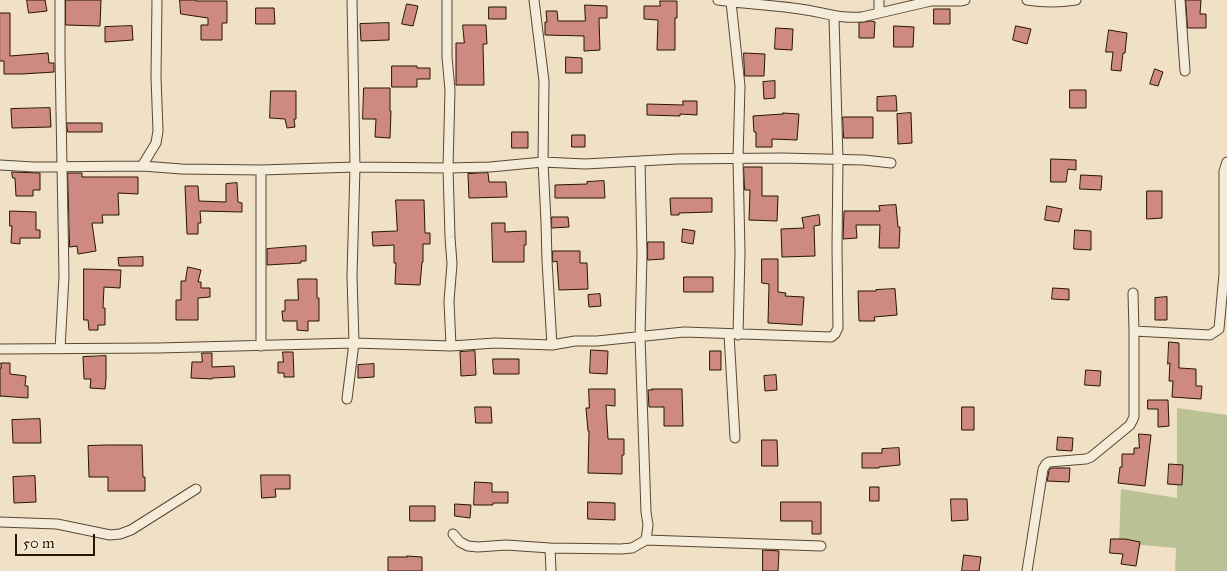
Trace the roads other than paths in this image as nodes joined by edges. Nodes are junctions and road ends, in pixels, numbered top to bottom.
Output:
1 (60, 0) edge
2 (157, 0) edge
3 (352, 0) edge
4 (447, 0) edge
5 (534, 0) edge
6 (718, 0) edge
7 (879, 0) edge
8 (965, 0) edge
9 (1027, 0) edge
10 (1076, 0) edge
11 (1180, 0) edge
12 (731, 2) junction
13 (801, 4) edge
14 (879, 13) junction
15 (834, 17) junction
16 (1186, 71) dead end
17 (738, 159) junction
18 (838, 160) junction
19 (543, 162) junction
20 (640, 162) junction
21 (1227, 162) edge
22 (890, 163) dead end
23 (0, 165) edge
24 (62, 166) junction
25 (142, 166) junction
26 (355, 167) junction
27 (448, 168) junction
28 (261, 170) junction
29 (1133, 293) dead end
30 (1134, 331) junction
31 (734, 334) junction
32 (640, 337) junction
33 (354, 343) junction
34 (552, 345) junction
35 (261, 346) junction
36 (451, 346) junction
37 (0, 349) edge
38 (60, 349) junction
39 (347, 399) dead end
40 (735, 438) dead end
41 (196, 490) dead end
42 (0, 522) edge
43 (453, 534) dead end
44 (646, 540) junction
45 (821, 546) dead end
46 (550, 548) junction
47 (551, 571) edge
48 (1027, 571) edge

1 - 24 street
2 - 25 street
3 - 26 street
4 - 27 street
5 - 19 street
6 - 12 street
7 - 14 street
8 - 14 street
9 - 10 street
11 - 16 street
12 - 13 street
12 - 17 street
13 - 15 street
14 - 15 street
15 - 18 street
17 - 18 street
17 - 20 street
17 - 31 street
18 - 22 street
18 - 31 street
19 - 20 street
19 - 27 street
19 - 34 street
20 - 32 street
21 - 30 street
23 - 24 street
24 - 25 street
24 - 38 street
25 - 28 street
26 - 27 street
26 - 28 street
26 - 33 street
27 - 36 street
28 - 35 street
29 - 30 street
30 - 48 street
31 - 32 street
31 - 40 street
32 - 34 street
32 - 44 street
33 - 35 street
33 - 36 street
33 - 39 street
34 - 36 street
35 - 38 street
37 - 38 street
41 - 42 street
43 - 46 street
44 - 45 street
44 - 46 street
46 - 47 street

